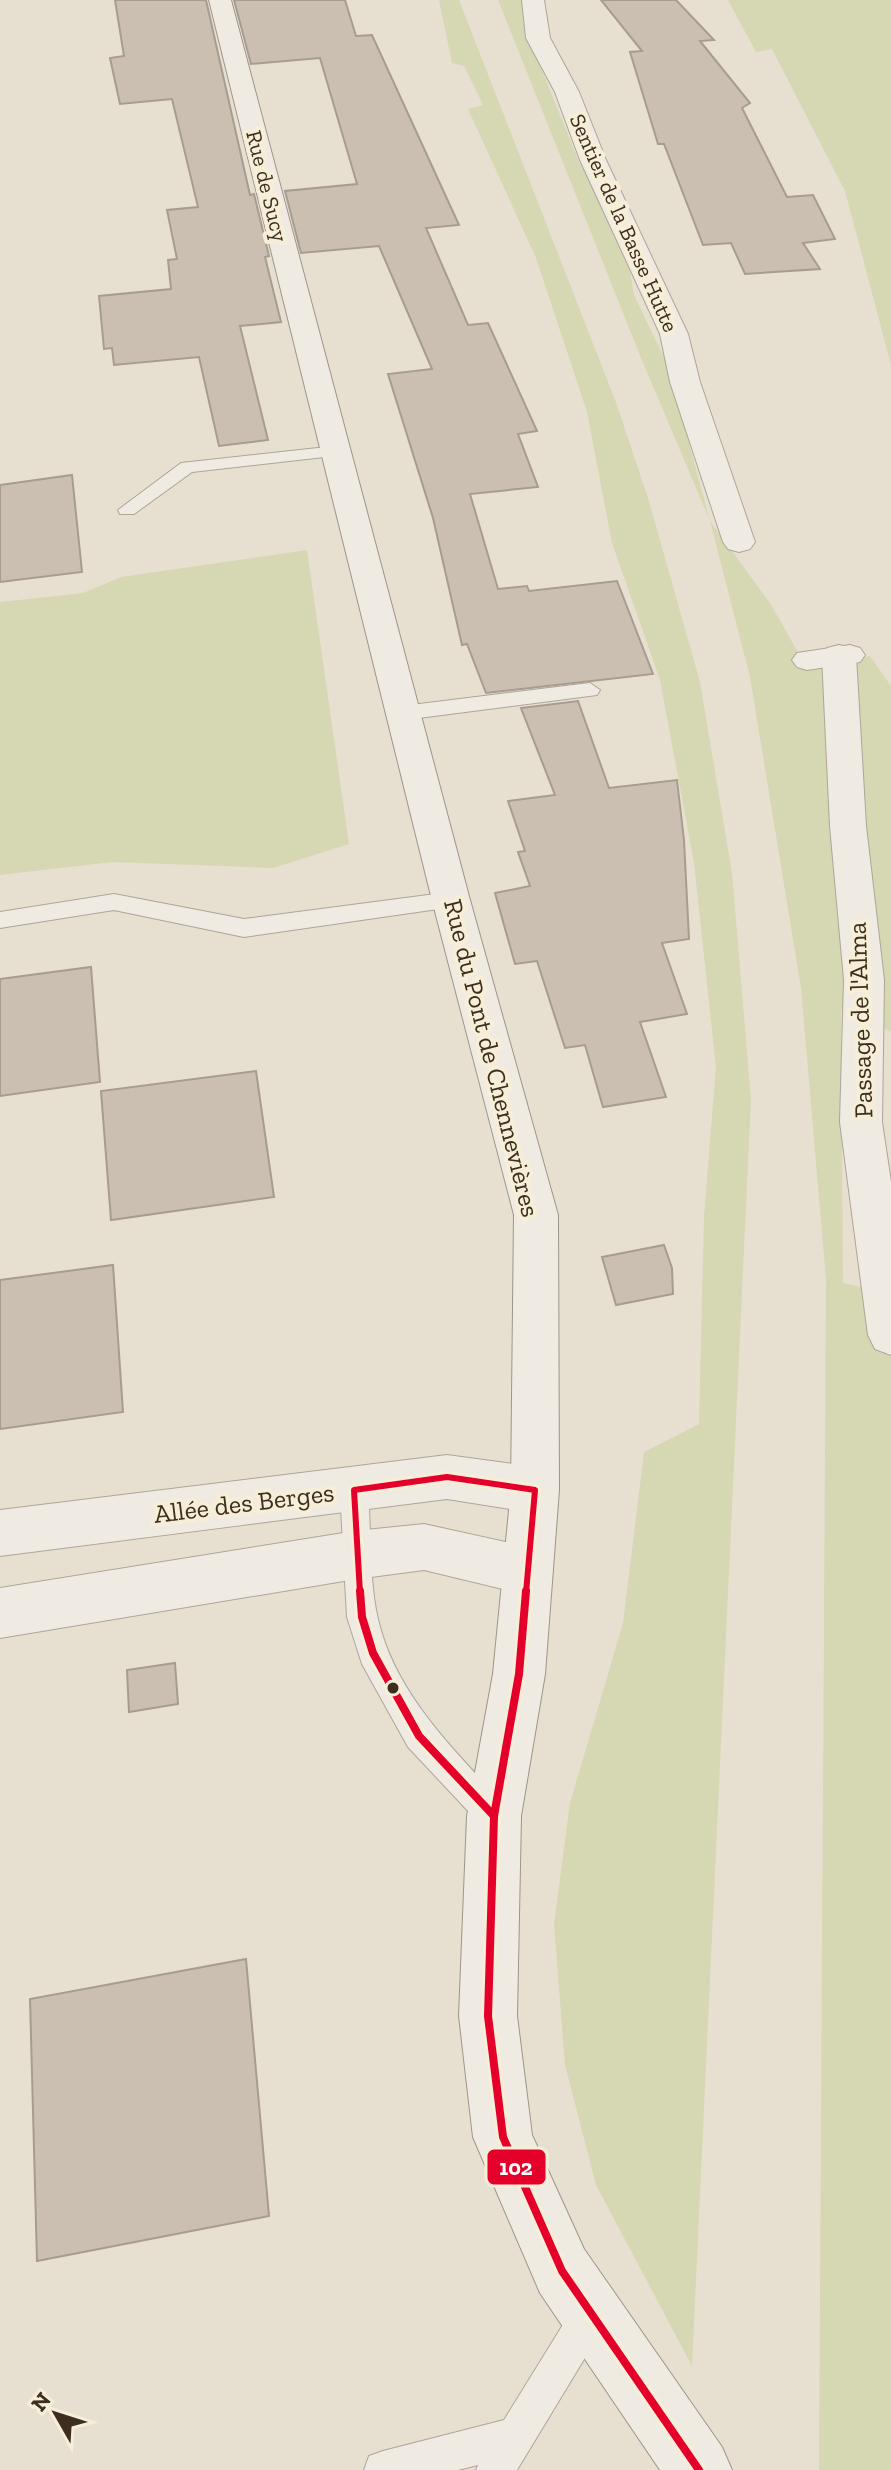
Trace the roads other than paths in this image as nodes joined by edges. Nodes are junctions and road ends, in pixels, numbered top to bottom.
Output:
1 (220, 0) edge
2 (533, 0) edge
3 (315, 372) joint
4 (336, 451) junction
5 (127, 510) dead end
6 (739, 542) dead end
7 (824, 657) dead end
8 (590, 690) dead end
9 (403, 713) junction
10 (451, 900) junction
11 (0, 920) edge
12 (891, 1335) edge
13 (354, 1490) junction
14 (535, 1490) junction
15 (0, 1533) edge
16 (356, 1555) junction
17 (528, 1571) junction
18 (0, 1613) edge
19 (494, 1816) junction
20 (590, 2315) junction
21 (516, 2436) junction
22 (383, 2470) edge
23 (495, 2470) edge
24 (699, 2470) edge

1 - 3 main road, Rue de Sucy
2 - 6 main road, Sentier de la Basse Hutte
3 - 4 main road, Rue du Pont de Chennevières
4 - 5 lane
4 - 9 main road, Rue du Pont de Chennevières
7 - 12 main road, Passage de l'Alma
8 - 9 lane
9 - 10 main road, Rue du Pont de Chennevières
10 - 11 lane
10 - 14 main road, Rue du Pont de Chennevières
13 - 14 main road, Allée des Berges
13 - 15 main road, Allée des Berges
13 - 16 lane
14 - 17 main road, Rue du Pont de Chennevières
16 - 17 main road
16 - 18 main road
16 - 19 lane
17 - 19 main road, Rue du Pont de Chennevières
19 - 20 main road, Rue du Pont de Chennevières
20 - 21 lane
20 - 24 main road, Rue du Pont de Chennevières
21 - 22 lane
21 - 23 lane

